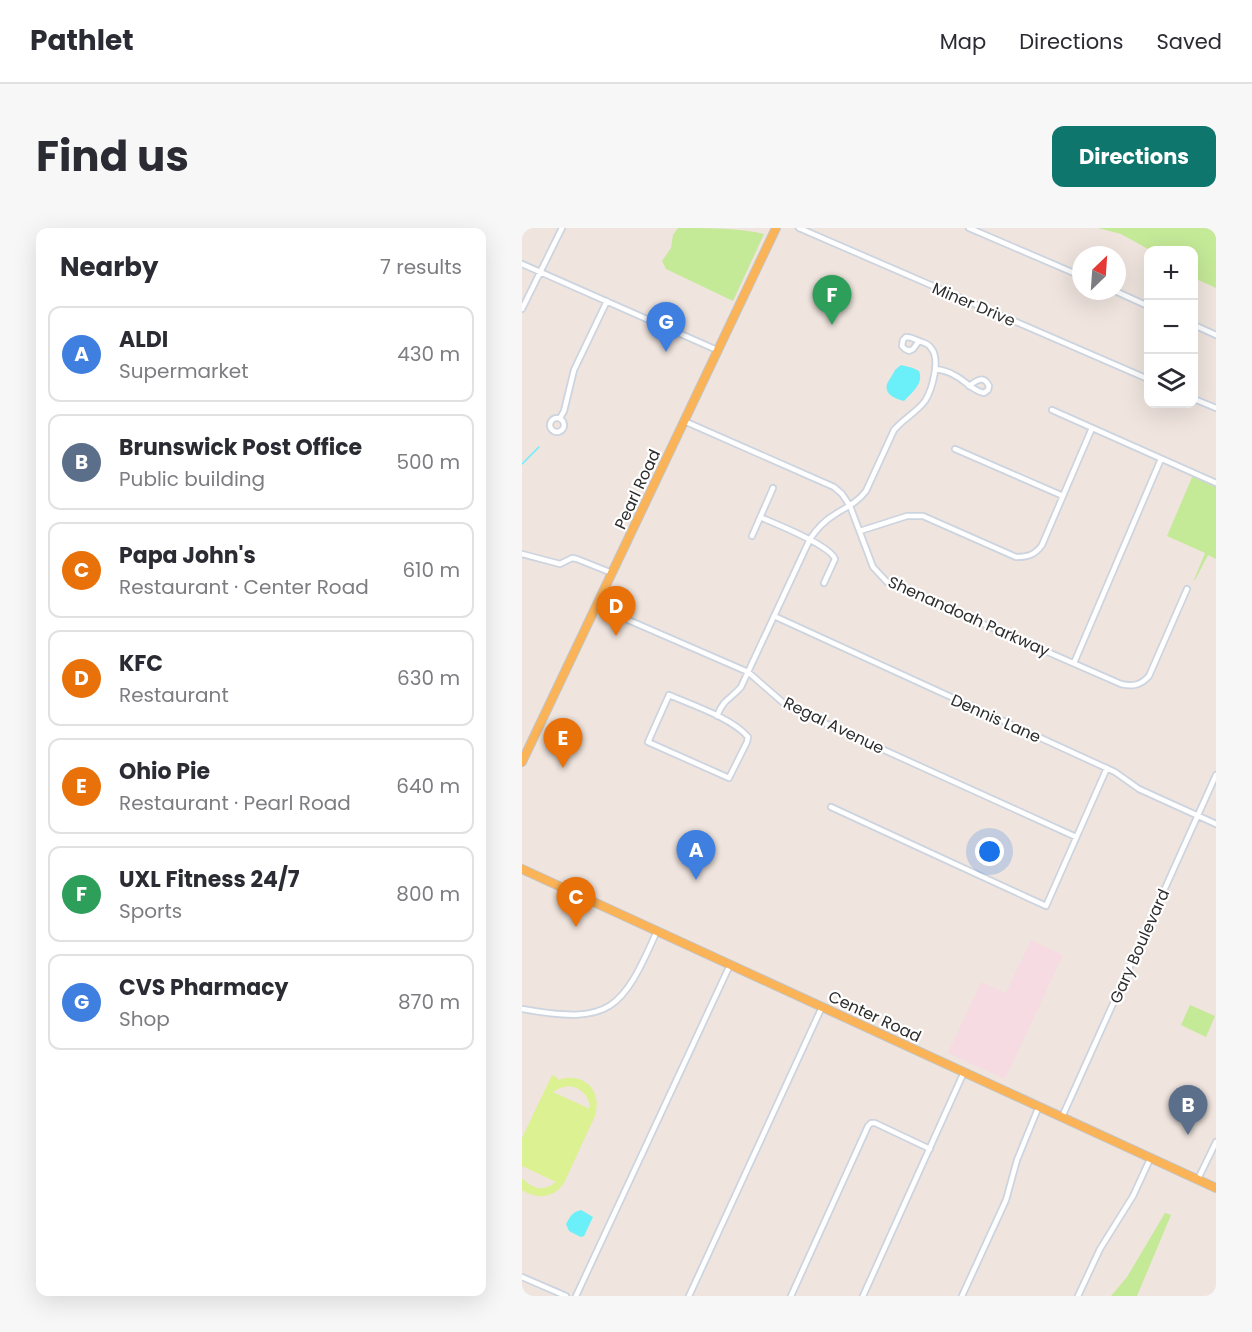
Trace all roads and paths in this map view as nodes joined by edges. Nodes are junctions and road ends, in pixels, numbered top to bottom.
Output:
1 (562, 228) edge
2 (776, 228) edge
3 (799, 228) edge
4 (969, 228) edge
5 (522, 264) edge
6 (540, 271) junction
7 (1072, 272) edge
8 (1126, 296) edge
9 (607, 301) junction
10 (1144, 304) edge
11 (522, 309) edge
12 (1198, 327) edge
13 (1216, 335) edge
14 (919, 341) dead end
15 (717, 350) junction
16 (935, 369) junction
17 (1144, 377) edge
18 (969, 386) dead end
19 (1198, 401) edge
20 (1216, 408) edge
21 (1052, 411) dead end
22 (560, 418) dead end
23 (684, 421) junction
24 (1092, 428) junction
25 (955, 449) dead end
26 (1161, 459) junction
27 (1216, 483) edge
28 (773, 488) dead end
29 (1063, 496) junction
30 (850, 506) junction
31 (760, 517) junction
32 (860, 531) junction
33 (752, 536) dead end
34 (810, 539) junction
35 (522, 554) edge
36 (612, 573) junction
37 (824, 584) dead end
38 (1187, 589) dead end
39 (596, 606) junction
40 (774, 616) junction
41 (1074, 663) junction
42 (748, 672) junction
43 (717, 716) junction
44 (522, 762) edge
45 (1107, 768) junction
46 (1216, 775) edge
47 (831, 807) dead end
48 (1197, 816) junction
49 (1216, 824) edge
50 (1076, 837) junction
51 (522, 869) edge
52 (657, 932) junction
53 (730, 965) junction
54 (822, 1007) junction
55 (522, 1009) edge
56 (964, 1072) junction
57 (1039, 1106) junction
58 (1062, 1117) junction
59 (1216, 1142) edge
60 (930, 1149) junction
61 (1151, 1157) junction
62 (1198, 1179) junction
63 (1216, 1188) edge
64 (522, 1277) edge
65 (566, 1296) edge
66 (576, 1296) edge
67 (688, 1296) edge
68 (791, 1296) edge
69 (862, 1296) edge
70 (962, 1296) edge
71 (1078, 1296) edge

1 - 6 street
2 - 15 main road, Pearl Road
3 - 17 street, Miner Drive
4 - 7 street
5 - 6 street
6 - 9 street
6 - 11 street
8 - 10 street
9 - 15 street
9 - 22 street
12 - 13 street
14 - 16 street
15 - 23 main road, Pearl Road
16 - 18 street
16 - 30 street
19 - 20 street
21 - 24 street
23 - 30 street, Shenandoah Parkway
23 - 36 main road, Pearl Road
24 - 26 street
24 - 29 street
25 - 29 street
26 - 27 street
26 - 41 street
28 - 31 street
29 - 32 street
30 - 32 street, Shenandoah Parkway
30 - 34 street
31 - 33 street
31 - 34 street
32 - 41 street, Shenandoah Parkway
34 - 37 street
34 - 40 street
35 - 36 street
36 - 39 main road, Pearl Road
38 - 41 street, Shenandoah Parkway
39 - 42 street, Regal Avenue
39 - 44 main road, Pearl Road
40 - 42 street
40 - 45 street, Dennis Lane
42 - 43 street
42 - 50 street, Regal Avenue
43 - 43 street
45 - 48 street, Dennis Lane
45 - 50 street
46 - 48 street, Gary Boulevard
47 - 50 street
48 - 49 street, Dennis Lane
48 - 58 street, Gary Boulevard
51 - 52 main road, Center Road
52 - 53 main road, Center Road
52 - 55 street
53 - 54 main road, Center Road
53 - 66 street
54 - 56 main road, Center Road
54 - 67 street
56 - 57 main road, Center Road
56 - 60 street
57 - 58 main road, Center Road
57 - 70 street
58 - 61 main road, Center Road
59 - 62 street
60 - 68 street
60 - 69 street
61 - 62 main road, Center Road
61 - 71 street
62 - 63 main road, Center Road
64 - 65 street

